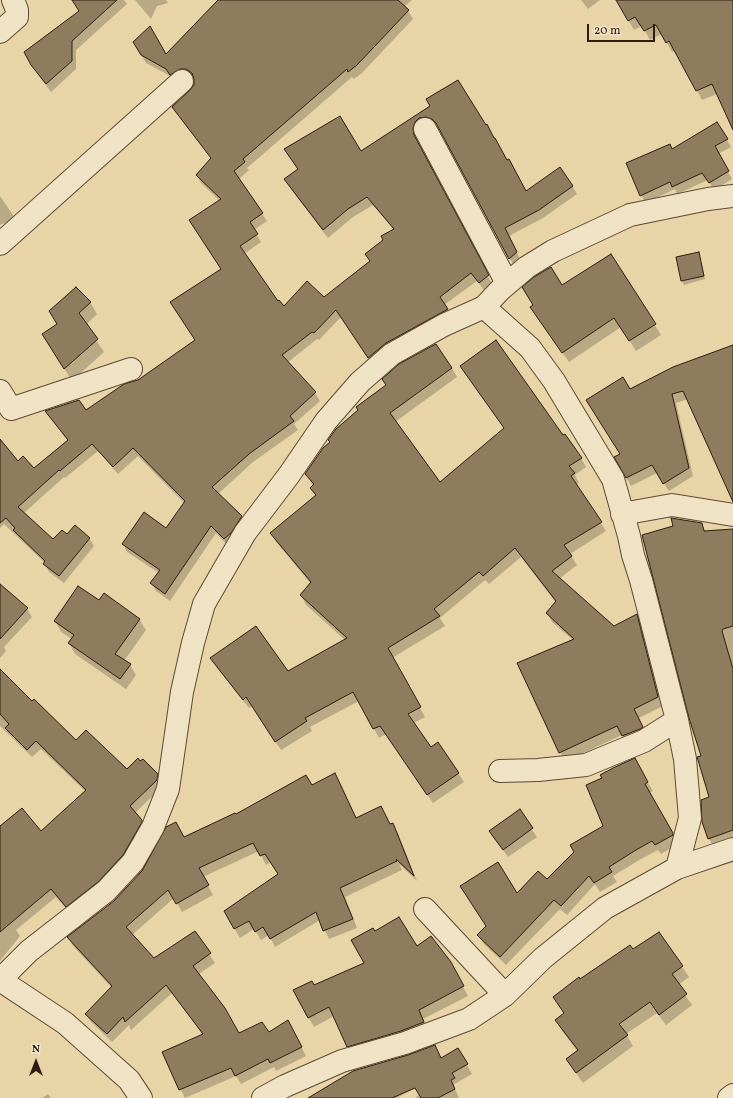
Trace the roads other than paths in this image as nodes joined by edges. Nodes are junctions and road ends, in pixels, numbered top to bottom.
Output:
1 (13, 0) edge
2 (0, 32) edge
3 (182, 82) dead end
4 (425, 129) dead end
5 (733, 196) edge
6 (0, 244) edge
7 (507, 283) junction
8 (484, 307) junction
9 (131, 369) dead end
10 (0, 391) edge
11 (5, 414) edge
12 (622, 514) junction
13 (733, 515) edge
14 (677, 720) junction
15 (500, 771) dead end
16 (733, 849) edge
17 (677, 868) junction
18 (425, 909) dead end
19 (0, 980) edge
20 (505, 995) junction
21 (733, 1095) edge
22 (141, 1098) edge
23 (263, 1098) edge
24 (729, 1098) edge

1 - 2 street
3 - 6 street
4 - 7 street
5 - 7 street
7 - 8 street
8 - 12 street
8 - 19 street
9 - 11 street
10 - 11 street
12 - 13 street
12 - 14 street
14 - 15 street
14 - 17 street
16 - 17 street
17 - 20 street
18 - 20 street
19 - 22 street
20 - 23 street
21 - 24 street

